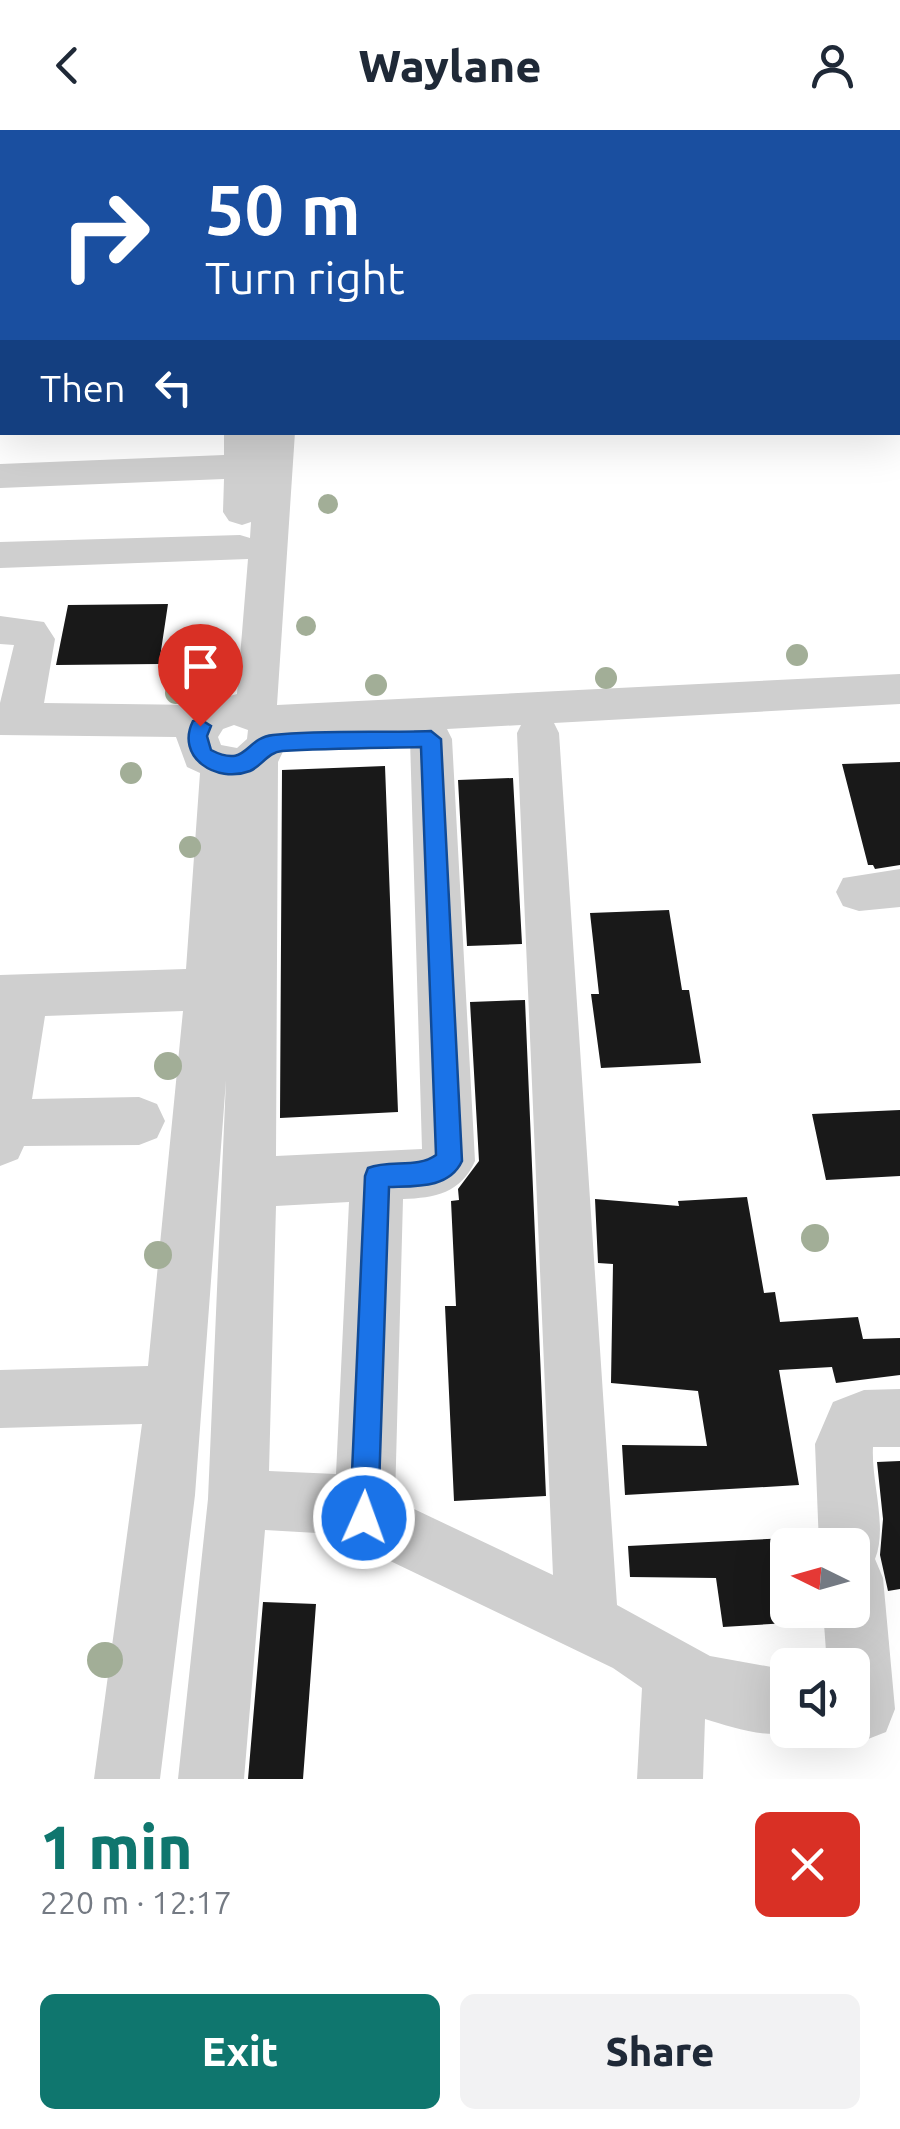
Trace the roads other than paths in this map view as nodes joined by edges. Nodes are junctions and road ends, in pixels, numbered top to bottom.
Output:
1 (277, 435) edge
2 (243, 449) edge
3 (0, 476) edge
4 (240, 548) junction
5 (0, 555) edge
6 (0, 630) edge
7 (900, 688) edge
8 (900, 716) edge
9 (7, 728) edge
10 (538, 734) junction
11 (238, 735) junction
12 (431, 739) junction
13 (209, 990) junction
14 (12, 996) edge
15 (139, 1121) dead end
16 (2, 1132) edge
17 (377, 1176) junction
18 (250, 1182) junction
19 (173, 1394) junction
20 (0, 1399) edge
21 (900, 1418) edge
22 (238, 1500) junction
23 (364, 1518) junction
24 (849, 1528) edge
25 (587, 1623) junction
26 (860, 1628) edge
27 (676, 1675) junction
28 (770, 1700) edge
29 (872, 1710) edge
30 (127, 1779) edge
31 (212, 1779) edge
32 (670, 1779) edge

1 - 11 street
2 - 3 street
2 - 4 street
4 - 5 street
4 - 11 street
6 - 9 street
7 - 11 street
8 - 10 street
9 - 11 street
10 - 12 street
10 - 25 street
11 - 12 street
11 - 13 street
11 - 18 street
12 - 17 street
13 - 14 street
13 - 19 street
14 - 16 street
15 - 16 street
17 - 18 street
17 - 23 street
18 - 22 street
19 - 20 street
19 - 30 street
21 - 24 street
22 - 23 street
22 - 31 street
23 - 25 street
25 - 27 street
26 - 29 street
27 - 28 street
27 - 32 street

